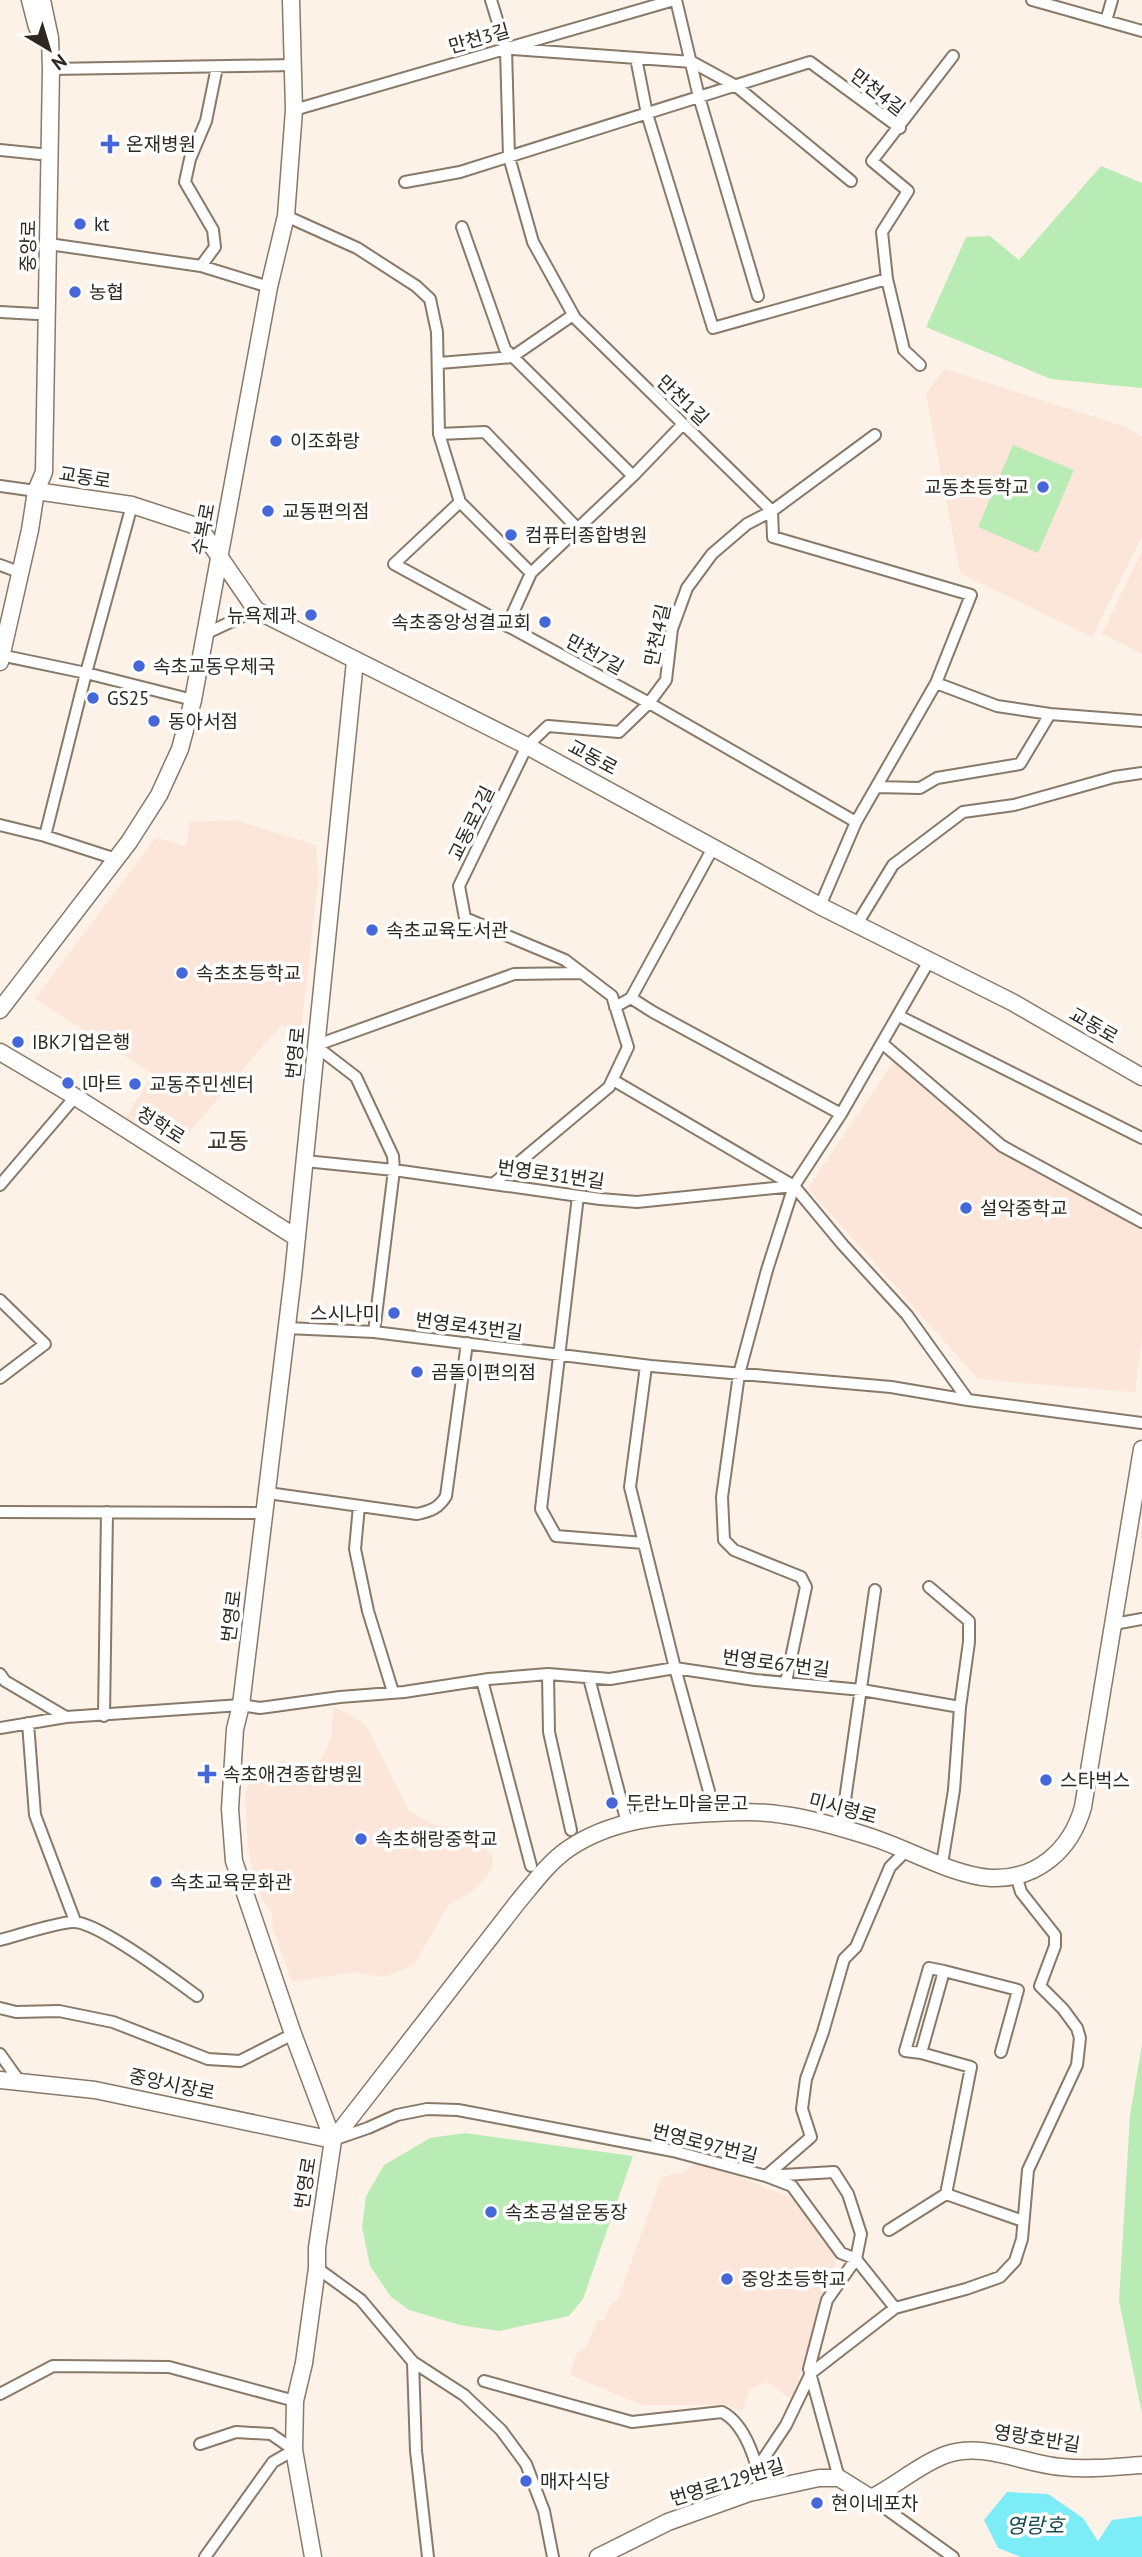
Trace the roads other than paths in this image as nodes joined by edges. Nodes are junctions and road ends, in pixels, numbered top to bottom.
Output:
1 (30, 0) edge
2 (42, 0) edge
3 (491, 0) edge
4 (675, 0) edge
5 (1032, 0) edge
6 (1112, 0) edge
7 (294, 1) edge
8 (1106, 21) junction
9 (1142, 31) edge
10 (506, 49) junction
11 (953, 56) dead end
12 (636, 58) junction
13 (692, 62) junction
14 (294, 65) junction
15 (217, 67) junction
16 (51, 69) junction
17 (736, 86) junction
18 (699, 97) junction
19 (294, 110) junction
20 (647, 114) junction
21 (900, 128) junction
22 (0, 150) edge
23 (40, 154) junction
24 (509, 157) junction
25 (851, 181) dead end
26 (405, 183) dead end
27 (286, 216) junction
28 (462, 227) dead end
29 (49, 244) junction
30 (201, 267) junction
31 (887, 279) junction
32 (269, 287) junction
33 (758, 296) dead end
34 (0, 312) edge
35 (37, 314) junction
36 (573, 315) junction
37 (512, 357) junction
38 (439, 363) junction
39 (920, 365) dead end
40 (683, 424) junction
41 (439, 433) junction
42 (875, 435) dead end
43 (633, 476) junction
44 (0, 486) edge
45 (36, 491) junction
46 (460, 502) junction
47 (132, 505) junction
48 (772, 511) junction
49 (578, 529) junction
50 (219, 556) junction
51 (0, 565) edge
52 (19, 572) junction
53 (531, 573) junction
54 (256, 610) junction
55 (507, 626) junction
56 (205, 634) junction
57 (1, 658) edge
58 (355, 661) junction
59 (86, 673) junction
60 (936, 683) junction
61 (193, 700) junction
62 (649, 703) junction
63 (1049, 714) junction
64 (1142, 721) edge
65 (527, 746) junction
66 (1142, 773) edge
67 (876, 787) junction
68 (856, 822) junction
69 (0, 825) edge
70 (46, 836) junction
71 (714, 846) junction
72 (116, 859) junction
73 (820, 906) junction
74 (857, 924) junction
75 (929, 961) junction
76 (583, 973) junction
77 (631, 998) junction
78 (613, 1001) junction
79 (0, 1010) edge
80 (899, 1016) junction
81 (883, 1044) junction
82 (317, 1046) junction
83 (0, 1052) edge
84 (1142, 1077) edge
85 (612, 1080) junction
86 (75, 1097) junction
87 (841, 1114) junction
88 (1142, 1138) edge
89 (305, 1161) junction
90 (394, 1170) junction
91 (493, 1184) junction
92 (0, 1185) edge
93 (794, 1186) junction
94 (578, 1196) junction
95 (1142, 1222) edge
96 (297, 1238) junction
97 (0, 1300) edge
98 (287, 1328) junction
99 (374, 1332) junction
100 (467, 1343) junction
101 (559, 1354) junction
102 (646, 1366) junction
103 (739, 1374) junction
104 (0, 1378) edge
105 (968, 1400) junction
106 (1142, 1423) edge
107 (1142, 1449) edge
108 (268, 1493) junction
109 (359, 1506) junction
110 (0, 1512) edge
111 (107, 1512) junction
112 (265, 1513) junction
113 (643, 1543) junction
114 (929, 1587) dead end
115 (875, 1590) dead end
116 (1142, 1619) edge
117 (1114, 1624) junction
118 (675, 1668) junction
119 (0, 1674) edge
120 (548, 1674) junction
121 (589, 1678) junction
122 (482, 1680) junction
123 (786, 1682) junction
124 (862, 1690) junction
125 (393, 1692) junction
126 (241, 1705) junction
127 (960, 1707) junction
128 (104, 1716) junction
129 (66, 1717) junction
130 (28, 1723) junction
131 (0, 1728) edge
132 (715, 1813) junction
133 (627, 1823) junction
134 (841, 1828) junction
135 (570, 1830) dead end
136 (907, 1850) junction
137 (942, 1864) junction
138 (531, 1866) dead end
139 (1016, 1875) junction
140 (75, 1921) junction
141 (0, 1940) edge
142 (944, 1971) junction
143 (197, 1996) dead end
144 (0, 2008) edge
145 (293, 2034) junction
146 (0, 2053) edge
147 (921, 2053) junction
148 (1001, 2053) dead end
149 (0, 2080) edge
150 (20, 2082) junction
151 (333, 2140) junction
152 (766, 2176) junction
153 (946, 2194) junction
154 (1023, 2221) junction
155 (889, 2230) dead end
156 (856, 2259) junction
157 (317, 2268) junction
158 (895, 2308) junction
159 (413, 2362) junction
160 (811, 2373) junction
161 (484, 2381) dead end
162 (0, 2394) edge
163 (295, 2400) junction
164 (200, 2444) dead end
165 (294, 2450) junction
166 (1142, 2465) edge
167 (758, 2467) junction
168 (839, 2478) junction
169 (762, 2491) junction
170 (871, 2498) junction
171 (205, 2557) edge
172 (313, 2557) edge
173 (428, 2557) edge
174 (552, 2557) edge
175 (598, 2557) edge
176 (953, 2557) edge

1 - 23 street, 중앙로
2 - 16 street, 중앙로
3 - 10 street, 만천1길
4 - 10 street, 만천3길
4 - 13 street
5 - 8 street
6 - 8 street
7 - 14 street, 수복로
8 - 9 street
10 - 12 street
10 - 19 street, 만천3길
10 - 24 street, 만천1길
11 - 21 street
12 - 13 street
12 - 20 street
13 - 17 street
13 - 18 street
14 - 15 street
14 - 19 street, 수복로
15 - 16 street
15 - 30 street
16 - 29 street, 중앙로
17 - 18 street
17 - 21 street, 만천4길
17 - 25 street
18 - 20 street
18 - 33 street
19 - 27 street, 수복로
20 - 24 street
20 - 31 street
21 - 31 street, 만천4길
22 - 23 street
23 - 35 street, 중앙로
24 - 26 street
24 - 36 street, 만천1길
27 - 32 street, 수복로
27 - 38 street
28 - 37 street
29 - 30 street
29 - 45 street, 중앙로
30 - 32 street
31 - 39 street, 만천4길
32 - 50 street, 수복로
34 - 35 street
35 - 45 street, 중앙로
36 - 37 street
36 - 40 street, 만천1길
37 - 38 street
37 - 43 street
38 - 41 street
40 - 43 street
40 - 48 street, 만천1길
41 - 46 street
41 - 49 street
42 - 48 street, 만천4길
43 - 49 street
44 - 45 street
45 - 47 street, 교동로
45 - 52 street, 중앙로
46 - 53 street
46 - 55 street, 만천7길
47 - 50 street, 교동로
47 - 59 street
48 - 60 street, 만천1길
48 - 62 street, 만천4길
49 - 53 street
50 - 54 street, 교동로
50 - 56 street, 수복로
51 - 52 street
52 - 57 street, 중앙로
53 - 55 street
54 - 56 street
54 - 58 street, 교동로
55 - 62 street, 만천7길
56 - 61 street, 수복로
57 - 59 street
58 - 65 street, 교동로
58 - 82 street, 번영로
59 - 61 street
59 - 70 street
60 - 63 street
60 - 67 street, 만천1길
61 - 72 street, 수복로
62 - 65 street, 만천4길
62 - 68 street, 만천7길
63 - 64 street
63 - 67 street
65 - 71 street, 교동로
65 - 76 street, 교동로2길
66 - 74 street
67 - 68 street, 만천1길
68 - 73 street, 만천1길
69 - 70 street
70 - 72 street
71 - 73 street, 교동로
71 - 77 street
72 - 79 street, 수복로
73 - 74 street, 교동로
74 - 75 street, 교동로
75 - 80 street
75 - 84 street, 교동로
76 - 78 street, 교동로2길
76 - 82 street
77 - 78 street
77 - 87 street
78 - 85 street
80 - 81 street
80 - 88 street
81 - 87 street
81 - 95 street
82 - 89 street, 번영로
82 - 90 street
83 - 86 street, 청학로
85 - 91 street
85 - 93 street
86 - 92 street
86 - 96 street, 청학로
87 - 93 street
89 - 90 street, 번영로31번길
89 - 96 street, 번영로
90 - 91 street, 번영로31번길
90 - 99 street
91 - 94 street, 번영로31번길
93 - 94 street, 번영로31번길
93 - 103 street
93 - 105 street
94 - 101 street
96 - 98 street, 번영로
97 - 104 street
98 - 99 street, 번영로43번길
98 - 108 street, 번영로
99 - 100 street, 번영로43번길
100 - 101 street, 번영로43번길
100 - 109 street
101 - 102 street, 번영로43번길
101 - 113 street
102 - 103 street, 번영로43번길
102 - 113 street
103 - 105 street, 번영로43번길
103 - 123 street
105 - 106 street, 번영로43번길
107 - 117 street, 미시령로
108 - 109 street
108 - 112 street, 번영로
109 - 125 street
110 - 111 street
111 - 112 street
111 - 128 street
112 - 126 street, 번영로
113 - 118 street
114 - 127 street
115 - 124 street
116 - 117 street
117 - 139 street, 미시령로
118 - 121 street, 번영로67번길
118 - 123 street, 번영로67번길
118 - 132 street
119 - 129 street
120 - 121 street, 번영로67번길
120 - 122 street, 번영로67번길
120 - 135 street
121 - 133 street
122 - 125 street, 번영로67번길
122 - 138 street
123 - 124 street, 번영로67번길
124 - 127 street, 번영로67번길
124 - 134 street
125 - 126 street, 번영로67번길
126 - 128 street, 번영로67번길
126 - 145 street, 번영로
127 - 137 street
128 - 129 street, 번영로67번길
129 - 130 street, 번영로67번길
130 - 131 street, 번영로67번길
130 - 140 street
132 - 133 street, 미시령로
132 - 134 street, 미시령로
133 - 151 street, 미시령로
134 - 136 street, 미시령로
136 - 137 street, 미시령로
136 - 152 street
137 - 139 street, 미시령로
139 - 154 street
140 - 141 street
140 - 143 street
142 - 147 street
142 - 147 street
142 - 148 street
144 - 145 street
145 - 151 street, 번영로
146 - 150 street
147 - 153 street
149 - 150 street, 중앙시장로
150 - 151 street, 중앙시장로
151 - 152 street, 번영로97번길
151 - 157 street, 번영로
152 - 156 street
152 - 156 street, 번영로97번길
153 - 154 street
153 - 155 street
154 - 158 street
156 - 158 street
156 - 160 street
157 - 159 street
157 - 163 street, 번영로
158 - 160 street
159 - 173 street
159 - 174 street
160 - 167 street
160 - 168 street
161 - 167 street
162 - 163 street
163 - 165 street, 번영로
164 - 165 street
165 - 171 street
165 - 172 street, 번영로
166 - 170 street, 영랑호반길
167 - 169 street
168 - 169 street, 번영로129번길
168 - 170 street
169 - 175 street, 번영로129번길
170 - 176 street

